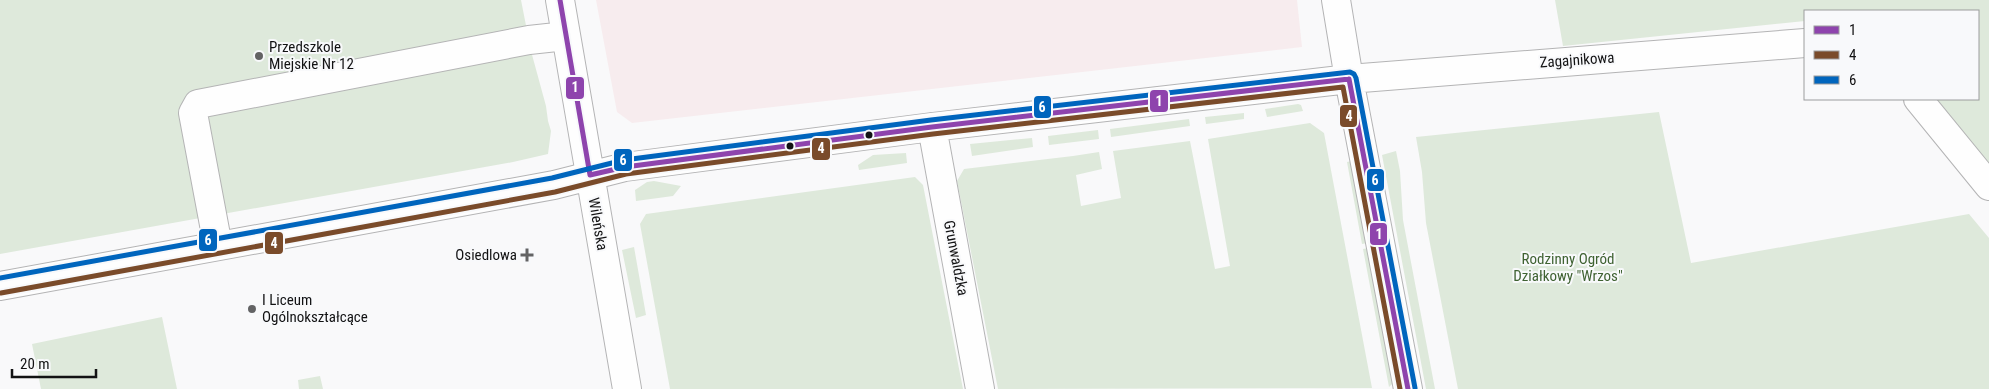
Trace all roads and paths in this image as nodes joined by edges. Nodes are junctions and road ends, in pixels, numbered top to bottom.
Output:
1 (560, 0) edge
2 (1336, 0) edge
3 (566, 36) junction
4 (1804, 43) edge
5 (1349, 79) junction
6 (1919, 100) edge
7 (932, 128) junction
8 (590, 176) junction
9 (1989, 186) edge
10 (218, 246) junction
11 (0, 286) edge
12 (627, 389) edge
13 (980, 389) edge
14 (1408, 389) edge

1 - 3 street, Wileńska
2 - 5 street
3 - 8 street, Wileńska
3 - 10 street
4 - 5 street, Zagajnikowa
5 - 7 street, Zagajnikowa
5 - 14 street
6 - 9 street
7 - 8 street, Zagajnikowa
7 - 13 street, Grunwaldzka
8 - 10 street, Zagajnikowa
8 - 12 street, Wileńska
10 - 11 street, Zagajnikowa

